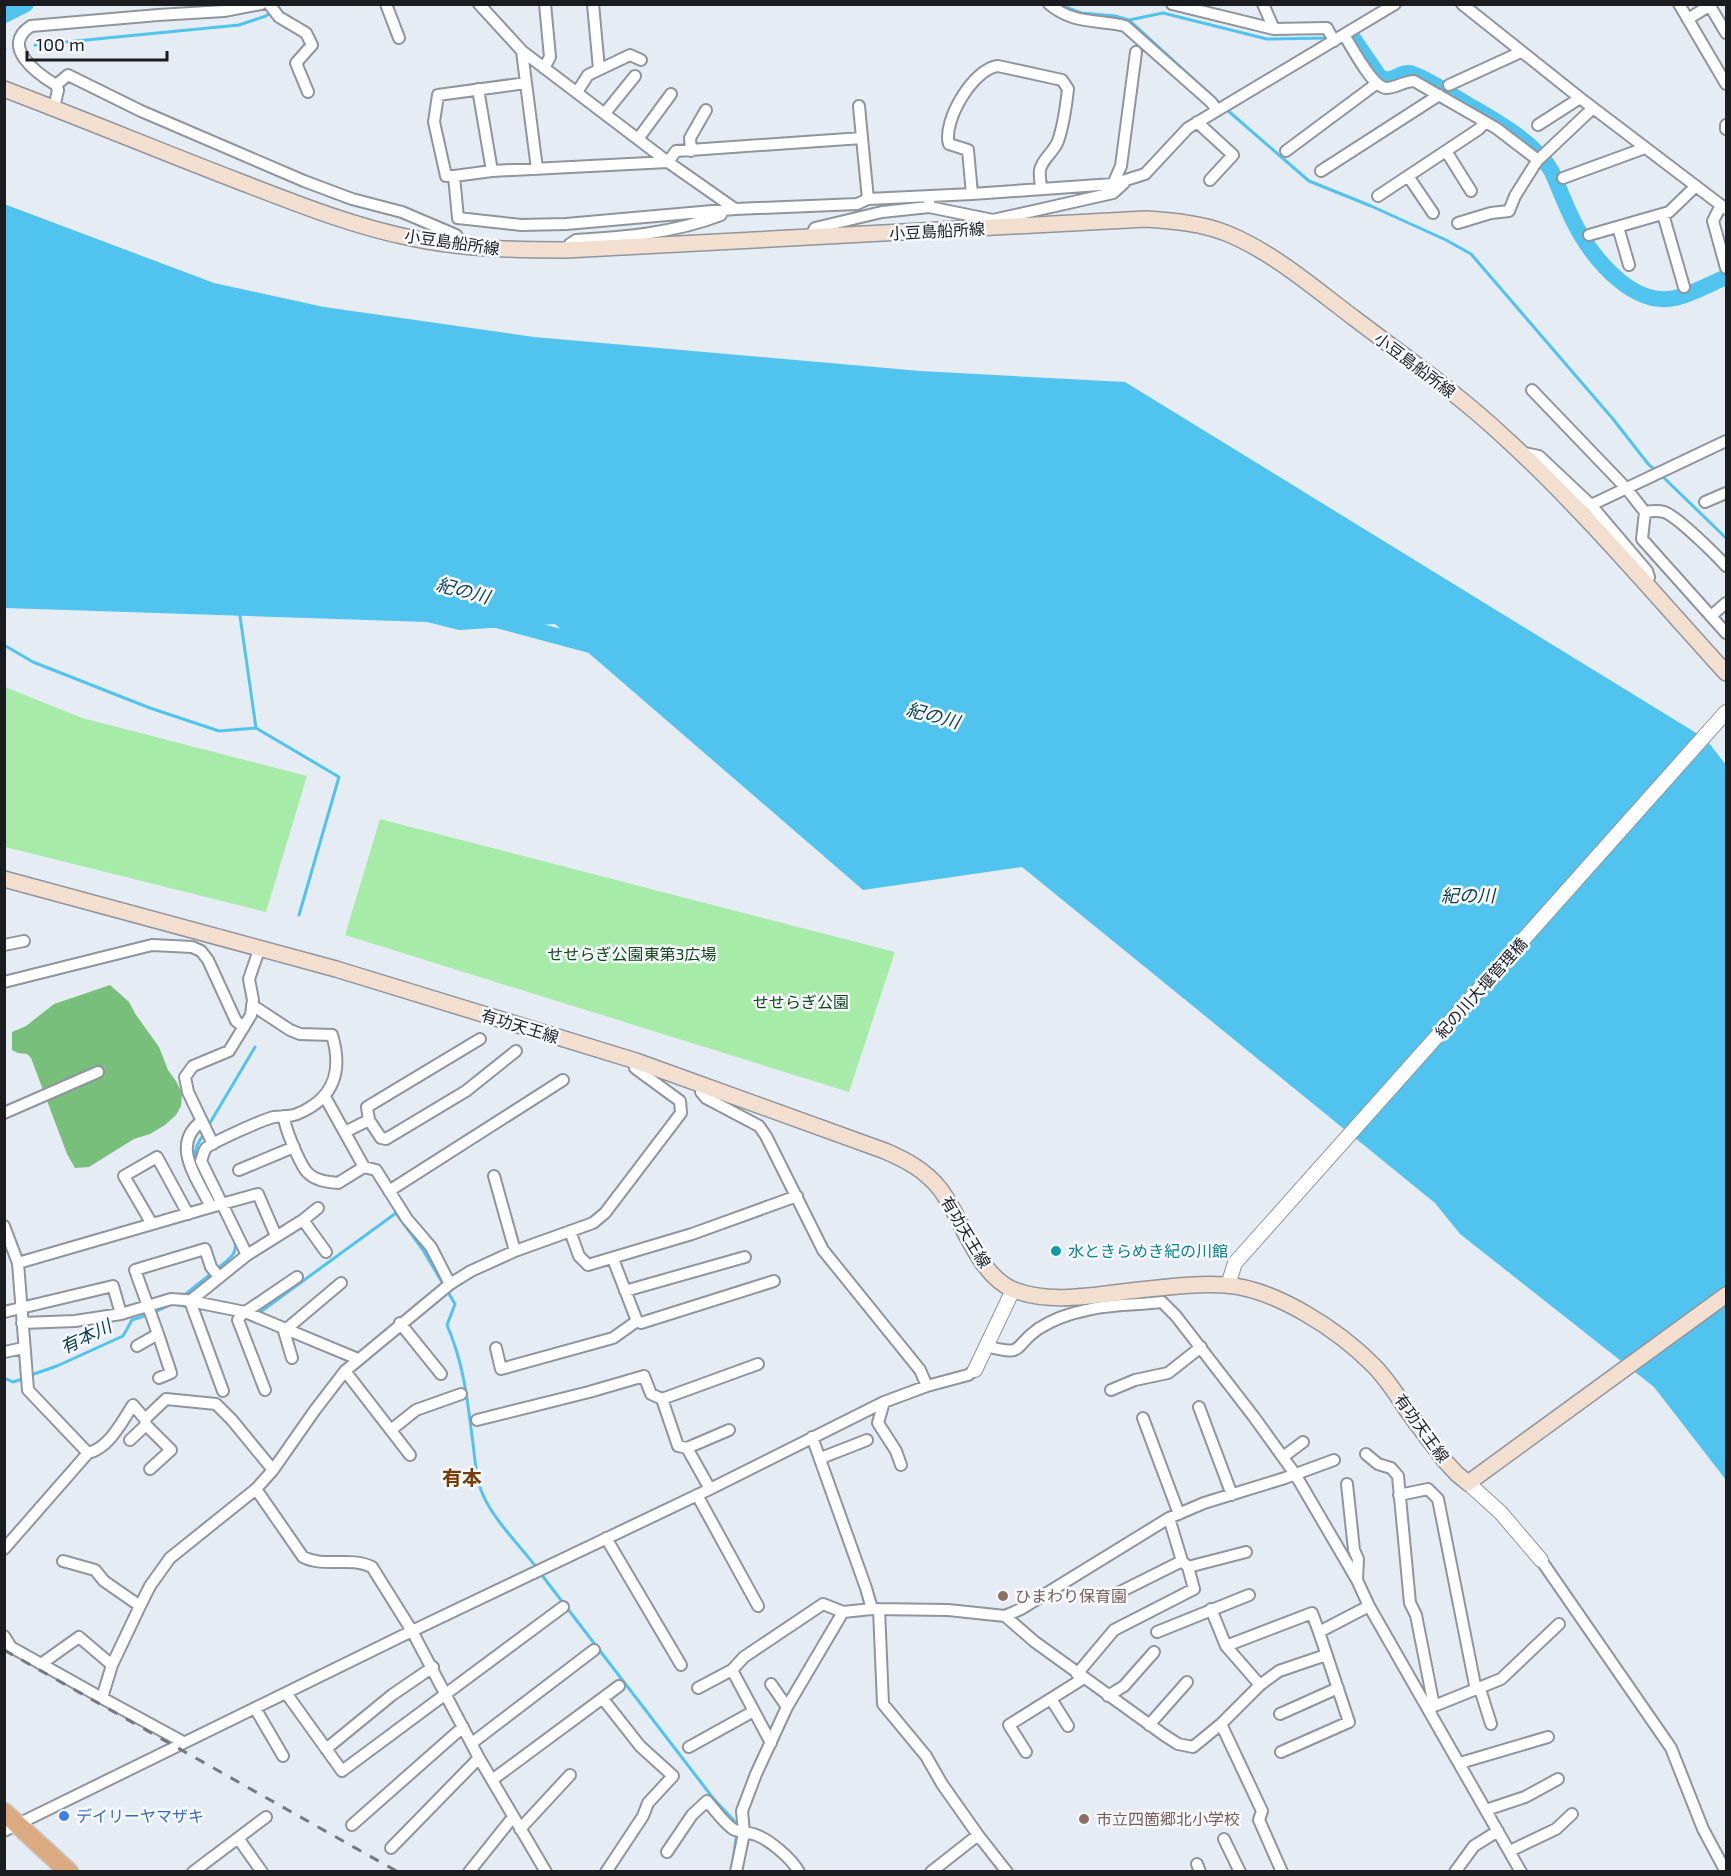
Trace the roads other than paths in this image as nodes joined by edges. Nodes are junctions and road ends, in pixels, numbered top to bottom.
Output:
1 (479, 4) edge
2 (545, 4) edge
3 (593, 4) edge
4 (1048, 4) edge
5 (1172, 4) edge
6 (1263, 4) edge
7 (1395, 4) edge
8 (1461, 4) edge
9 (1679, 4) edge
10 (387, 5) edge
11 (1711, 5) edge
12 (269, 7) edge
13 (1213, 9) edge
14 (1688, 19) junction
15 (1274, 28) junction
16 (1726, 33) edge
17 (399, 38) dead end
18 (1339, 38) junction
19 (522, 51) junction
20 (1136, 52) dead end
21 (1521, 52) junction
22 (641, 60) dead end
23 (544, 68) junction
24 (599, 69) junction
25 (635, 76) dead end
26 (526, 83) junction
27 (1376, 84) junction
28 (1726, 84) edge
29 (56, 85) junction
30 (1449, 85) dead end
31 (4, 88) edge
32 (478, 90) junction
33 (308, 92) dead end
34 (577, 92) junction
35 (671, 94) dead end
36 (1439, 95) junction
37 (1580, 98) junction
38 (860, 106) dead end
39 (1222, 107) junction
40 (54, 108) junction
41 (1593, 108) junction
42 (706, 110) dead end
43 (604, 113) junction
44 (1197, 122) junction
45 (1485, 122) junction
46 (1726, 125) edge
47 (1538, 126) dead end
48 (1726, 129) edge
49 (862, 138) junction
50 (638, 139) junction
51 (1645, 148) junction
52 (691, 151) junction
53 (1286, 151) dead end
54 (1446, 151) junction
55 (1541, 158) junction
56 (668, 162) junction
57 (1121, 166) junction
58 (537, 169) junction
59 (492, 171) junction
60 (1321, 171) dead end
61 (1145, 174) junction
62 (454, 176) junction
63 (1408, 176) junction
64 (1563, 178) dead end
65 (1210, 180) dead end
66 (1127, 181) junction
67 (1113, 184) junction
68 (1696, 186) junction
69 (1041, 189) junction
70 (1472, 191) dead end
71 (972, 194) junction
72 (1378, 196) dead end
73 (868, 199) junction
74 (929, 202) junction
75 (1724, 207) edge
76 (735, 209) junction
77 (1433, 213) dead end
78 (1663, 214) junction
79 (1458, 223) dead end
80 (993, 224) junction
81 (1618, 227) junction
82 (1589, 235) dead end
83 (810, 238) junction
84 (458, 246) junction
85 (566, 250) junction
86 (1629, 265) dead end
87 (1726, 268) edge
88 (1684, 287) dead end
89 (1532, 390) dead end
90 (1726, 441) edge
91 (1520, 452) junction
92 (1626, 488) junction
93 (1726, 493) edge
94 (1705, 502) dead end
95 (1591, 505) junction
96 (1645, 512) junction
97 (1726, 566) edge
98 (1646, 585) junction
99 (1726, 603) edge
100 (1711, 616) junction
101 (1726, 633) edge
102 (1726, 673) edge
103 (1726, 712) edge
104 (4, 879) edge
105 (24, 941) dead end
106 (4, 945) edge
107 (260, 947) junction
108 (4, 982) edge
109 (252, 1005) junction
110 (244, 1027) junction
111 (480, 1039) dead end
112 (516, 1051) dead end
113 (636, 1061) junction
114 (98, 1072) dead end
115 (563, 1080) dead end
116 (701, 1092) dead end
117 (325, 1097) junction
118 (4, 1113) edge
119 (284, 1116) junction
120 (369, 1120) junction
121 (203, 1123) junction
122 (345, 1132) junction
123 (211, 1141) junction
124 (294, 1147) junction
125 (364, 1167) junction
126 (239, 1170) dead end
127 (494, 1176) dead end
128 (389, 1191) junction
129 (797, 1197) junction
130 (217, 1205) junction
131 (318, 1208) dead end
132 (188, 1214) junction
133 (303, 1220) junction
134 (153, 1224) junction
135 (4, 1226) edge
136 (570, 1231) junction
137 (276, 1236) junction
138 (516, 1251) junction
139 (326, 1252) dead end
140 (247, 1255) junction
141 (745, 1257) dead end
142 (613, 1259) junction
143 (18, 1263) junction
144 (215, 1272) junction
145 (297, 1277) dead end
146 (774, 1281) dead end
147 (340, 1283) dead end
148 (1227, 1285) junction
149 (446, 1286) junction
150 (1013, 1290) junction
151 (625, 1291) junction
152 (1726, 1295) edge
153 (189, 1304) junction
154 (21, 1307) junction
155 (150, 1311) junction
156 (4, 1312) edge
157 (121, 1314) junction
158 (246, 1316) junction
159 (637, 1321) junction
160 (22, 1323) junction
161 (400, 1323) junction
162 (286, 1328) junction
163 (158, 1334) junction
164 (137, 1346) dead end
165 (986, 1346) junction
166 (1202, 1347) junction
167 (24, 1348) junction
168 (496, 1348) dead end
169 (4, 1352) edge
170 (292, 1358) dead end
171 (358, 1359) junction
172 (758, 1364) dead end
173 (975, 1370) joint
174 (345, 1371) junction
175 (441, 1374) dead end
176 (159, 1378) dead end
177 (927, 1386) junction
178 (265, 1390) dead end
179 (1111, 1390) dead end
180 (223, 1391) dead end
181 (461, 1394) dead end
182 (662, 1399) junction
183 (884, 1402) junction
184 (1199, 1407) dead end
185 (1143, 1418) dead end
186 (477, 1420) dead end
187 (145, 1422) junction
188 (391, 1430) junction
189 (729, 1430) dead end
190 (812, 1437) junction
191 (130, 1440) dead end
192 (867, 1440) dead end
193 (1303, 1442) dead end
194 (687, 1448) junction
195 (88, 1453) junction
196 (1366, 1454) dead end
197 (410, 1455) dead end
198 (1283, 1457) junction
199 (821, 1458) junction
200 (1334, 1460) dead end
201 (901, 1465) dead end
202 (150, 1469) dead end
203 (273, 1470) junction
204 (1294, 1474) junction
205 (1468, 1483) junction
206 (1347, 1484) dead end
207 (256, 1489) junction
208 (710, 1489) junction
209 (697, 1495) junction
210 (1232, 1495) junction
211 (1399, 1495) junction
212 (1174, 1516) junction
213 (4, 1530) edge
214 (14, 1538) junction
215 (606, 1538) junction
216 (4, 1549) edge
217 (1246, 1552) dead end
218 (1541, 1560) joint
219 (63, 1561) dead end
220 (1185, 1564) junction
221 (1357, 1580) junction
222 (1249, 1595) dead end
223 (1112, 1596) dead end
224 (140, 1606) junction
225 (758, 1606) dead end
226 (1369, 1606) junction
227 (563, 1607) dead end
228 (876, 1609) junction
229 (1211, 1609) junction
230 (843, 1612) junction
231 (1005, 1616) junction
232 (1559, 1624) dead end
233 (412, 1631) junction
234 (1157, 1632) dead end
235 (1318, 1632) junction
236 (4, 1636) edge
237 (1226, 1646) junction
238 (594, 1650) dead end
239 (1154, 1652) dead end
240 (1326, 1655) junction
241 (41, 1664) junction
242 (112, 1665) junction
243 (681, 1665) dead end
244 (433, 1667) junction
245 (732, 1670) junction
246 (1081, 1676) junction
247 (1187, 1682) dead end
248 (771, 1684) dead end
249 (1260, 1684) junction
250 (619, 1686) dead end
251 (698, 1688) dead end
252 (1338, 1688) junction
253 (1478, 1690) junction
254 (286, 1693) junction
255 (445, 1693) junction
256 (1108, 1696) junction
257 (102, 1698) junction
258 (603, 1698) junction
259 (1051, 1699) junction
260 (788, 1707) junction
261 (255, 1708) junction
262 (1432, 1708) junction
263 (754, 1711) junction
264 (1280, 1714) dead end
265 (1221, 1724) junction
266 (1491, 1724) dead end
267 (1149, 1725) junction
268 (1068, 1726) dead end
269 (463, 1727) junction
270 (1548, 1737) dead end
271 (183, 1742) junction
272 (472, 1743) junction
273 (771, 1743) junction
274 (689, 1747) dead end
275 (326, 1749) junction
276 (1026, 1752) dead end
277 (1281, 1752) dead end
278 (284, 1756) dead end
279 (480, 1758) junction
280 (1460, 1763) junction
281 (570, 1775) dead end
282 (1558, 1779) dead end
283 (492, 1780) junction
284 (1486, 1810) junction
285 (1572, 1814) dead end
286 (266, 1817) dead end
287 (513, 1817) junction
288 (9, 1822) edge
289 (352, 1824) dead end
290 (520, 1829) junction
291 (739, 1831) junction
292 (1498, 1831) junction
293 (978, 1835) junction
294 (238, 1838) junction
295 (1224, 1839) dead end
296 (391, 1848) dead end
297 (1510, 1851) junction
298 (667, 1852) dead end
299 (1004, 1871) edge
300 (69, 1872) edge
301 (193, 1872) edge
302 (262, 1872) edge
303 (469, 1872) edge
304 (546, 1872) edge
305 (606, 1872) edge
306 (736, 1872) edge
307 (799, 1872) edge
308 (931, 1872) edge
309 (1240, 1872) edge
310 (1282, 1872) edge
311 (1455, 1872) edge
312 (1521, 1872) edge
313 (1726, 1872) edge

1 - 19 street
2 - 23 street
3 - 24 street
4 - 39 street
5 - 13 street
6 - 15 street
7 - 18 street
8 - 21 street
9 - 14 street
10 - 17 street
11 - 14 street
11 - 16 street
12 - 29 street
12 - 33 street
13 - 15 street
14 - 28 street
15 - 18 street
18 - 27 street
18 - 39 street
19 - 23 street
19 - 26 street
20 - 57 street
21 - 30 street
21 - 37 street
22 - 24 street
23 - 34 street
24 - 34 street
25 - 43 street
26 - 32 street
26 - 58 street
27 - 36 street
27 - 53 street
29 - 40 street
29 - 84 street
31 - 40 main road, 小豆島船所線
32 - 59 street
32 - 62 street
34 - 43 street
35 - 50 street
36 - 45 street
36 - 60 street
37 - 41 street
37 - 47 street
38 - 49 street
39 - 44 street
40 - 84 main road, 小豆島船所線
41 - 51 street
41 - 55 street
42 - 52 street
43 - 50 street
44 - 61 street
44 - 65 street
45 - 54 street
45 - 55 street
46 - 48 street
49 - 52 street
49 - 73 street
50 - 56 street
51 - 64 street
51 - 68 street
52 - 56 street
54 - 63 street
54 - 70 street
55 - 79 street
56 - 58 street
56 - 76 street
57 - 61 street
57 - 67 street
58 - 59 street
59 - 62 street
61 - 66 street
62 - 76 street
63 - 72 street
63 - 77 street
66 - 67 street
66 - 80 street
67 - 69 street
68 - 75 street
68 - 78 street
69 - 71 street
69 - 71 street
71 - 74 street
73 - 74 street
73 - 76 street
74 - 80 street
74 - 83 street
75 - 87 street
76 - 85 street
78 - 81 street
78 - 88 street
80 - 83 main road, 小豆島船所線
80 - 91 main road, 小豆島船所線
81 - 82 street
81 - 86 street
83 - 85 main road, 小豆島船所線
84 - 85 main road, 小豆島船所線
89 - 92 street
90 - 92 street
91 - 95 street
91 - 98 main road, 小豆島船所線
92 - 95 street
92 - 96 street
93 - 94 street
95 - 98 street
96 - 97 street
96 - 100 street
98 - 102 main road, 小豆島船所線
99 - 100 street
100 - 101 street
103 - 148 street, 紀の川大堰管理橋
104 - 107 main road, 有功天王線
105 - 106 street
107 - 109 street
107 - 113 main road, 有功天王線
108 - 110 street
109 - 110 street
109 - 117 street
110 - 121 street
111 - 120 street
112 - 120 street
113 - 136 street
113 - 150 main road, 有功天王線
114 - 118 street
115 - 128 street
116 - 129 street
117 - 119 street
117 - 122 street
119 - 123 street
119 - 124 street
120 - 122 street
121 - 123 street
121 - 130 street
122 - 125 street
123 - 130 street
124 - 125 street
124 - 126 street
125 - 128 street
127 - 138 street
128 - 149 street
129 - 142 street
129 - 177 street
130 - 132 street
130 - 137 street
130 - 140 street
131 - 133 street
132 - 134 street
132 - 134 street
133 - 137 street
133 - 139 street
134 - 143 street
135 - 143 street
136 - 138 street
136 - 142 street
137 - 140 street
138 - 149 street
140 - 144 street
141 - 151 street
142 - 151 street
143 - 154 street
144 - 153 street
144 - 155 street
145 - 158 street
146 - 159 street
147 - 162 street
148 - 150 main road, 有功天王線
148 - 205 main road, 有功天王線
149 - 161 street
150 - 165 street
151 - 159 street
152 - 205 main road
153 - 155 street
153 - 158 street
153 - 180 street
154 - 156 street
154 - 157 street
154 - 160 street
155 - 157 street
155 - 163 street
157 - 160 street
158 - 162 street
158 - 178 street
159 - 168 street
160 - 167 street
161 - 171 street
161 - 175 street
162 - 170 street
162 - 171 street
163 - 164 street
163 - 176 street
165 - 166 street
165 - 173 street
166 - 179 street
166 - 198 street
167 - 169 street
167 - 195 street
171 - 174 street
172 - 182 street
173 - 177 street
174 - 188 street
174 - 203 street
177 - 183 street
181 - 188 street
182 - 186 street
182 - 194 street
183 - 190 street
183 - 201 street
184 - 210 street
185 - 212 street
187 - 191 street
187 - 195 street
187 - 202 street
187 - 203 street
188 - 197 street
189 - 194 street
190 - 199 street
190 - 208 street
192 - 199 street
193 - 198 street
194 - 208 street
195 - 214 street
196 - 211 street
198 - 204 street
199 - 228 street
200 - 204 street
203 - 207 street
204 - 210 street
204 - 221 street
205 - 218 street
206 - 221 street
207 - 224 street
207 - 233 street
208 - 209 street
209 - 215 street
209 - 225 street
210 - 212 street
211 - 253 street
211 - 262 street
212 - 220 street
212 - 231 street
213 - 214 street
214 - 216 street
215 - 233 street
215 - 243 street
217 - 220 street
218 - 313 street
219 - 224 street
220 - 223 street
220 - 246 street
221 - 226 street
222 - 229 street
224 - 242 street
226 - 235 street
226 - 262 street
227 - 255 street
228 - 230 street
228 - 231 street
228 - 293 street
229 - 234 street
229 - 237 street
230 - 245 street
230 - 260 street
231 - 246 street
232 - 253 street
233 - 244 street
233 - 254 street
235 - 237 street
235 - 240 street
236 - 241 street
237 - 249 street
238 - 272 street
239 - 256 street
240 - 249 street
240 - 252 street
241 - 242 street
241 - 257 street
242 - 257 street
244 - 255 street
244 - 275 street
245 - 251 street
245 - 263 street
246 - 256 street
246 - 259 street
247 - 267 street
248 - 260 street
249 - 265 street
250 - 258 street
252 - 264 street
252 - 277 street
253 - 262 street
253 - 266 street
254 - 261 street
254 - 275 street
255 - 269 street
255 - 275 street
256 - 267 street
257 - 271 street
258 - 283 street
258 - 305 street
259 - 268 street
259 - 276 street
260 - 273 street
261 - 271 street
261 - 278 street
262 - 280 street
263 - 273 street
263 - 274 street
265 - 267 street
265 - 310 street
269 - 272 street
269 - 289 street
270 - 280 street
271 - 288 street
272 - 279 street
273 - 291 street
279 - 283 street
279 - 296 street
280 - 284 street
281 - 290 street
282 - 284 street
283 - 287 street
284 - 292 street
285 - 297 street
286 - 294 street
287 - 290 street
287 - 303 street
288 - 300 highway
290 - 304 street
291 - 298 street
291 - 306 street
291 - 307 street
292 - 297 street
292 - 311 street
293 - 299 street
293 - 308 street
294 - 301 street
294 - 302 street
295 - 309 street
297 - 312 street

